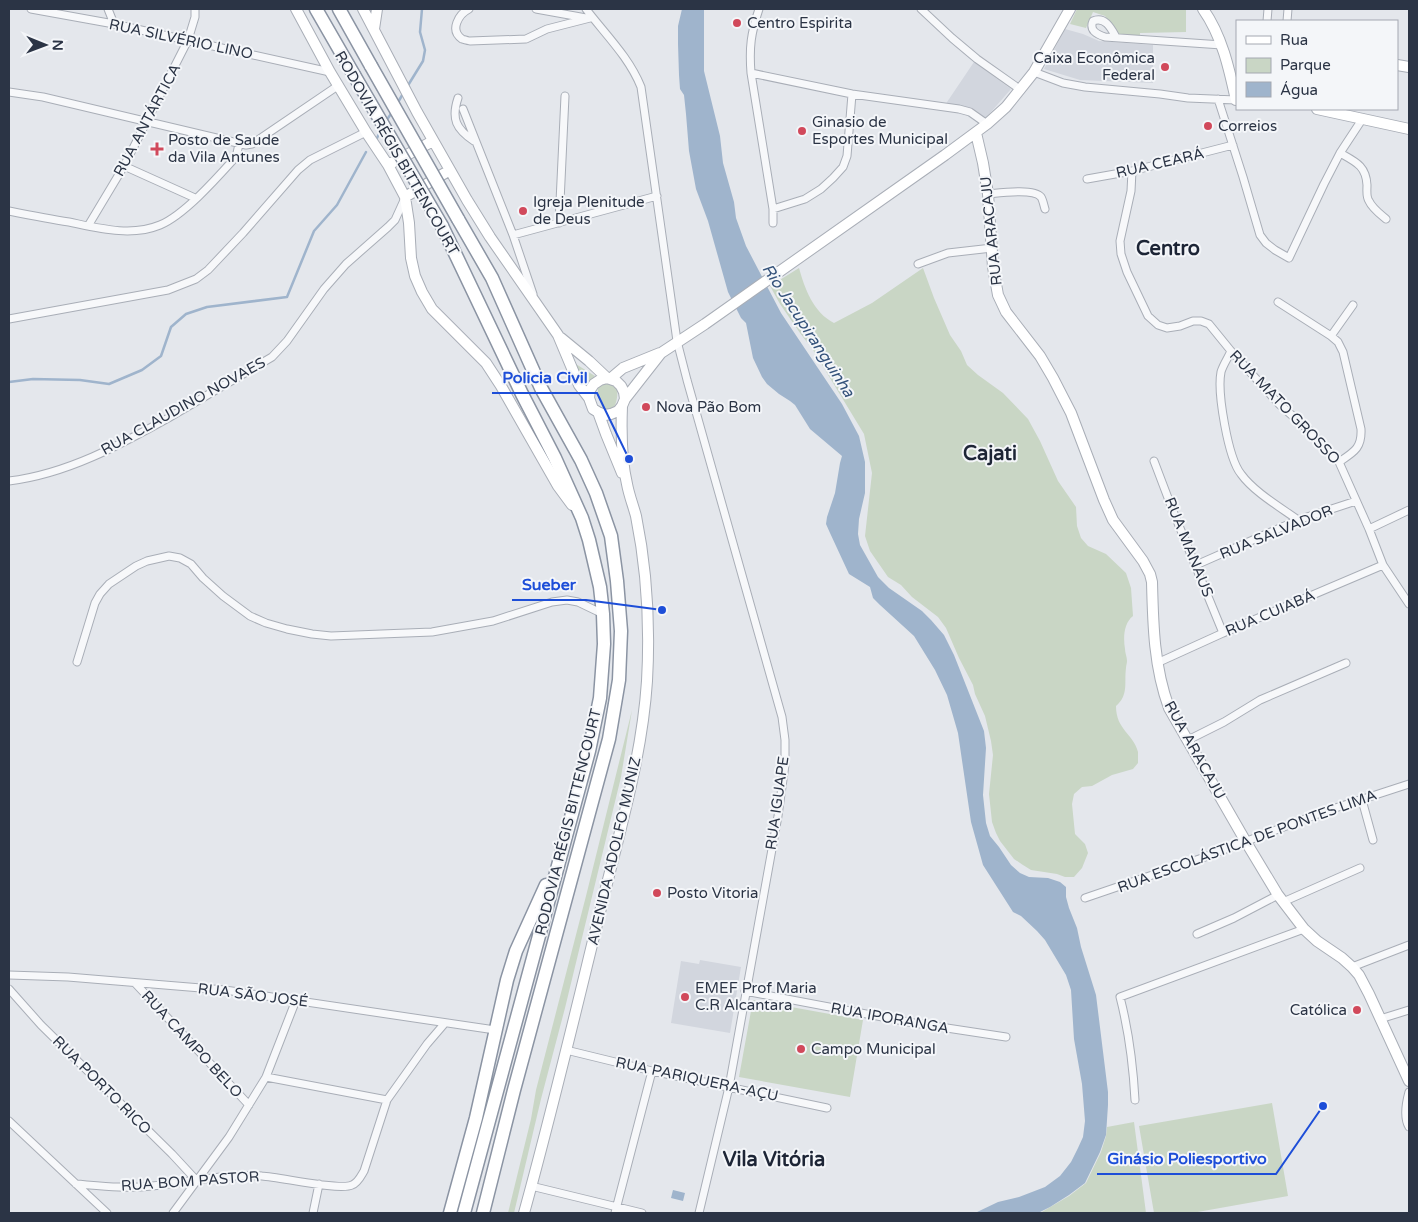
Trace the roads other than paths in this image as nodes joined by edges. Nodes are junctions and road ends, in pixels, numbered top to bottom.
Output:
1 (31, 9) edge
2 (108, 9) edge
3 (195, 9) edge
4 (296, 9) edge
5 (316, 9) edge
6 (339, 9) edge
7 (363, 9) edge
8 (377, 9) edge
9 (469, 9) edge
10 (536, 9) edge
11 (586, 9) edge
12 (759, 9) edge
13 (921, 9) edge
14 (1070, 9) edge
15 (1203, 9) edge
16 (592, 18) junction
17 (114, 24) junction
18 (374, 29) junction
19 (1116, 37) dead end
20 (188, 40) junction
21 (1222, 46) junction
22 (1232, 59) edge
23 (330, 72) junction
24 (1034, 72) junction
25 (751, 73) junction
26 (339, 85) junction
27 (1021, 90) junction
28 (9, 92) edge
29 (852, 94) junction
30 (565, 96) dead end
31 (458, 98) dead end
32 (1218, 100) junction
33 (1236, 100) edge
34 (463, 109) dead end
35 (1322, 110) edge
36 (1363, 118) junction
37 (148, 121) junction
38 (987, 124) junction
39 (1409, 129) edge
40 (366, 132) junction
41 (976, 133) junction
42 (433, 141) junction
43 (475, 142) junction
44 (239, 144) junction
45 (1233, 145) junction
46 (1340, 153) junction
47 (388, 165) junction
48 (124, 166) junction
49 (450, 170) junction
50 (1132, 171) junction
51 (1087, 179) dead end
52 (988, 194) junction
53 (657, 196) junction
54 (405, 197) junction
55 (195, 198) junction
56 (773, 209) junction
57 (1045, 209) dead end
58 (9, 211) edge
59 (1386, 219) dead end
60 (559, 223) junction
61 (773, 223) dead end
62 (88, 226) junction
63 (513, 235) junction
64 (992, 248) junction
65 (918, 264) dead end
66 (1278, 302) dead end
67 (537, 304) junction
68 (1353, 305) dead end
69 (9, 319) edge
70 (558, 335) junction
71 (1331, 336) junction
72 (677, 341) junction
73 (1231, 351) junction
74 (661, 353) junction
75 (609, 379) junction
76 (589, 398) junction
77 (623, 402) junction
78 (598, 412) junction
79 (1154, 461) dead end
80 (1339, 462) junction
81 (9, 481) edge
82 (626, 482) junction
83 (1356, 501) junction
84 (1409, 510) edge
85 (582, 518) junction
86 (1298, 520) junction
87 (1370, 529) junction
88 (1196, 565) junction
89 (1383, 565) junction
90 (1409, 604) edge
91 (603, 614) junction
92 (1224, 633) junction
93 (77, 662) dead end
94 (1157, 663) junction
95 (1346, 663) dead end
96 (1188, 740) junction
97 (1409, 784) edge
98 (1362, 800) junction
99 (1373, 840) dead end
100 (1246, 842) junction
101 (562, 848) junction
102 (1360, 868) dead end
103 (1085, 898) dead end
104 (1280, 898) junction
105 (1304, 929) junction
106 (1197, 934) dead end
107 (1409, 945) edge
108 (1352, 967) junction
109 (9, 975) edge
110 (135, 982) junction
111 (9, 989) edge
112 (745, 991) junction
113 (296, 1000) junction
114 (1409, 1010) edge
115 (1380, 1019) junction
116 (445, 1023) junction
117 (495, 1030) junction
118 (1006, 1037) dead end
119 (566, 1050) junction
120 (652, 1071) junction
121 (266, 1077) junction
122 (1409, 1081) edge
123 (728, 1086) junction
124 (1409, 1092) edge
125 (387, 1100) junction
126 (1135, 1100) dead end
127 (249, 1105) junction
128 (827, 1108) dead end
129 (9, 1121) edge
130 (1409, 1127) edge
131 (494, 1164) junction
132 (197, 1181) junction
133 (76, 1184) junction
134 (319, 1184) junction
135 (531, 1186) junction
136 (616, 1210) edge
137 (107, 1213) edge
138 (173, 1213) edge
139 (313, 1213) edge
140 (450, 1213) edge
141 (464, 1213) edge
142 (483, 1213) edge
143 (491, 1213) edge
144 (524, 1213) edge
145 (642, 1213) edge
146 (699, 1213) edge

1 - 17 street, RUA SILVÉRIO LINO
2 - 17 street
3 - 20 street, RUA ANTÁRTICA
4 - 23 street
5 - 85 highway, RODOVIA RÉGIS BITTENCOURT, bridge
6 - 131 highway, RODOVIA RÉGIS BITTENCOURT, bridge
7 - 18 street
8 - 18 street
9 - 16 street
10 - 16 street
11 - 16 street, RUA IGUAPE
12 - 25 street
13 - 27 street
14 - 24 street
15 - 21 street
16 - 53 street, RUA IGUAPE
17 - 20 street, RUA SILVÉRIO LINO
18 - 42 street
19 - 21 street
20 - 23 street, RUA SILVÉRIO LINO
20 - 37 street, RUA ANTÁRTICA
21 - 22 street
22 - 33 street
23 - 26 street
24 - 27 street
24 - 32 street
25 - 29 street
25 - 56 street
26 - 40 street
26 - 44 street
27 - 38 street
28 - 37 street
29 - 38 street
29 - 56 street
30 - 60 street
31 - 43 street
32 - 33 street
32 - 45 street
34 - 43 street
35 - 36 street
36 - 39 street
36 - 46 street
37 - 44 street
37 - 48 street, RUA ANTÁRTICA
38 - 41 street
40 - 47 street
40 - 69 street
41 - 52 street, RUA ARACAJU
41 - 72 street
42 - 47 street
42 - 49 street
43 - 63 street
44 - 55 street
45 - 46 street
45 - 50 street, RUA CEARÁ
46 - 59 street
47 - 54 street
48 - 55 street
48 - 62 street, RUA ANTÁRTICA
49 - 54 street
49 - 67 street
50 - 51 street, RUA CEARÁ
50 - 73 street, RUA MATO GROSSO
52 - 57 street
52 - 64 street, RUA ARACAJU
53 - 60 street
53 - 72 street, RUA IGUAPE
54 - 81 street, RUA CLAUDINO NOVAES
54 - 85 street
55 - 62 street
56 - 61 street
58 - 62 street
60 - 63 street
63 - 67 street
64 - 65 street
64 - 94 street, RUA ARACAJU
66 - 71 street
67 - 70 street
68 - 71 street
70 - 75 street
70 - 76 street
71 - 80 street
72 - 74 street
72 - 112 street, RUA IGUAPE
73 - 80 street, RUA MATO GROSSO
73 - 86 street
74 - 75 street
74 - 77 street
75 - 76 street
75 - 77 street
76 - 78 street
77 - 78 street
77 - 82 street
78 - 82 street
79 - 88 street, RUA MANAUS
80 - 83 street, RUA MATO GROSSO
82 - 119 street, AVENIDA ADOLFO MUNIZ
83 - 86 street, RUA SALVADOR
83 - 87 street, RUA MATO GROSSO
84 - 87 street
85 - 91 highway, RODOVIA RÉGIS BITTENCOURT
86 - 88 street, RUA SALVADOR
87 - 89 street, RUA MATO GROSSO
88 - 92 street, RUA MANAUS
89 - 90 street, RUA MATO GROSSO
89 - 92 street, RUA CUIABÁ
91 - 93 street
91 - 101 highway, RODOVIA RÉGIS BITTENCOURT
92 - 94 street, RUA CUIABÁ
94 - 96 street, RUA ARACAJU
95 - 96 street
96 - 100 street, RUA ARACAJU
97 - 98 street, RUA ESCOLÁSTICA DE PONTES LIMA
98 - 99 street
98 - 100 street, RUA ESCOLÁSTICA DE PONTES LIMA
100 - 103 street, RUA ESCOLÁSTICA DE PONTES LIMA
100 - 104 street, RUA ARACAJU
101 - 117 highway
101 - 141 highway, RODOVIA RÉGIS BITTENCOURT
102 - 104 street
104 - 105 street, RUA ARACAJU
104 - 106 street
105 - 108 street, RUA ARACAJU
105 - 126 street
107 - 108 street
108 - 115 street, RUA ARACAJU
109 - 110 street, RUA SÃO JOSÉ
110 - 113 street, RUA SÃO JOSÉ
110 - 127 street, RUA CAMPO BELO
111 - 132 street, RUA PORTO RICO
112 - 118 street, RUA IPORANGA
112 - 123 street, RUA IGUAPE
113 - 116 street, RUA SÃO JOSÉ
113 - 121 street
114 - 115 street
115 - 122 street, RUA ARACAJU
116 - 117 street, RUA SÃO JOSÉ
116 - 125 street, RUA BOM PASTOR
117 - 140 highway
119 - 120 street, RUA PARIQUERA-AÇU
119 - 135 street, AVENIDA ADOLFO MUNIZ
120 - 123 street, RUA PARIQUERA-AÇU
120 - 136 street
121 - 125 street
121 - 127 street
123 - 128 street, RUA PARIQUERA-AÇU
123 - 146 street, RUA IGUAPE
124 - 130 street
125 - 134 street, RUA BOM PASTOR
127 - 132 street
129 - 133 street
131 - 142 highway, RODOVIA RÉGIS BITTENCOURT
131 - 143 highway
132 - 133 street, RUA BOM PASTOR
132 - 134 street, RUA BOM PASTOR
132 - 138 street
133 - 137 street
134 - 139 street
135 - 136 street
135 - 144 street, AVENIDA ADOLFO MUNIZ
136 - 145 street

